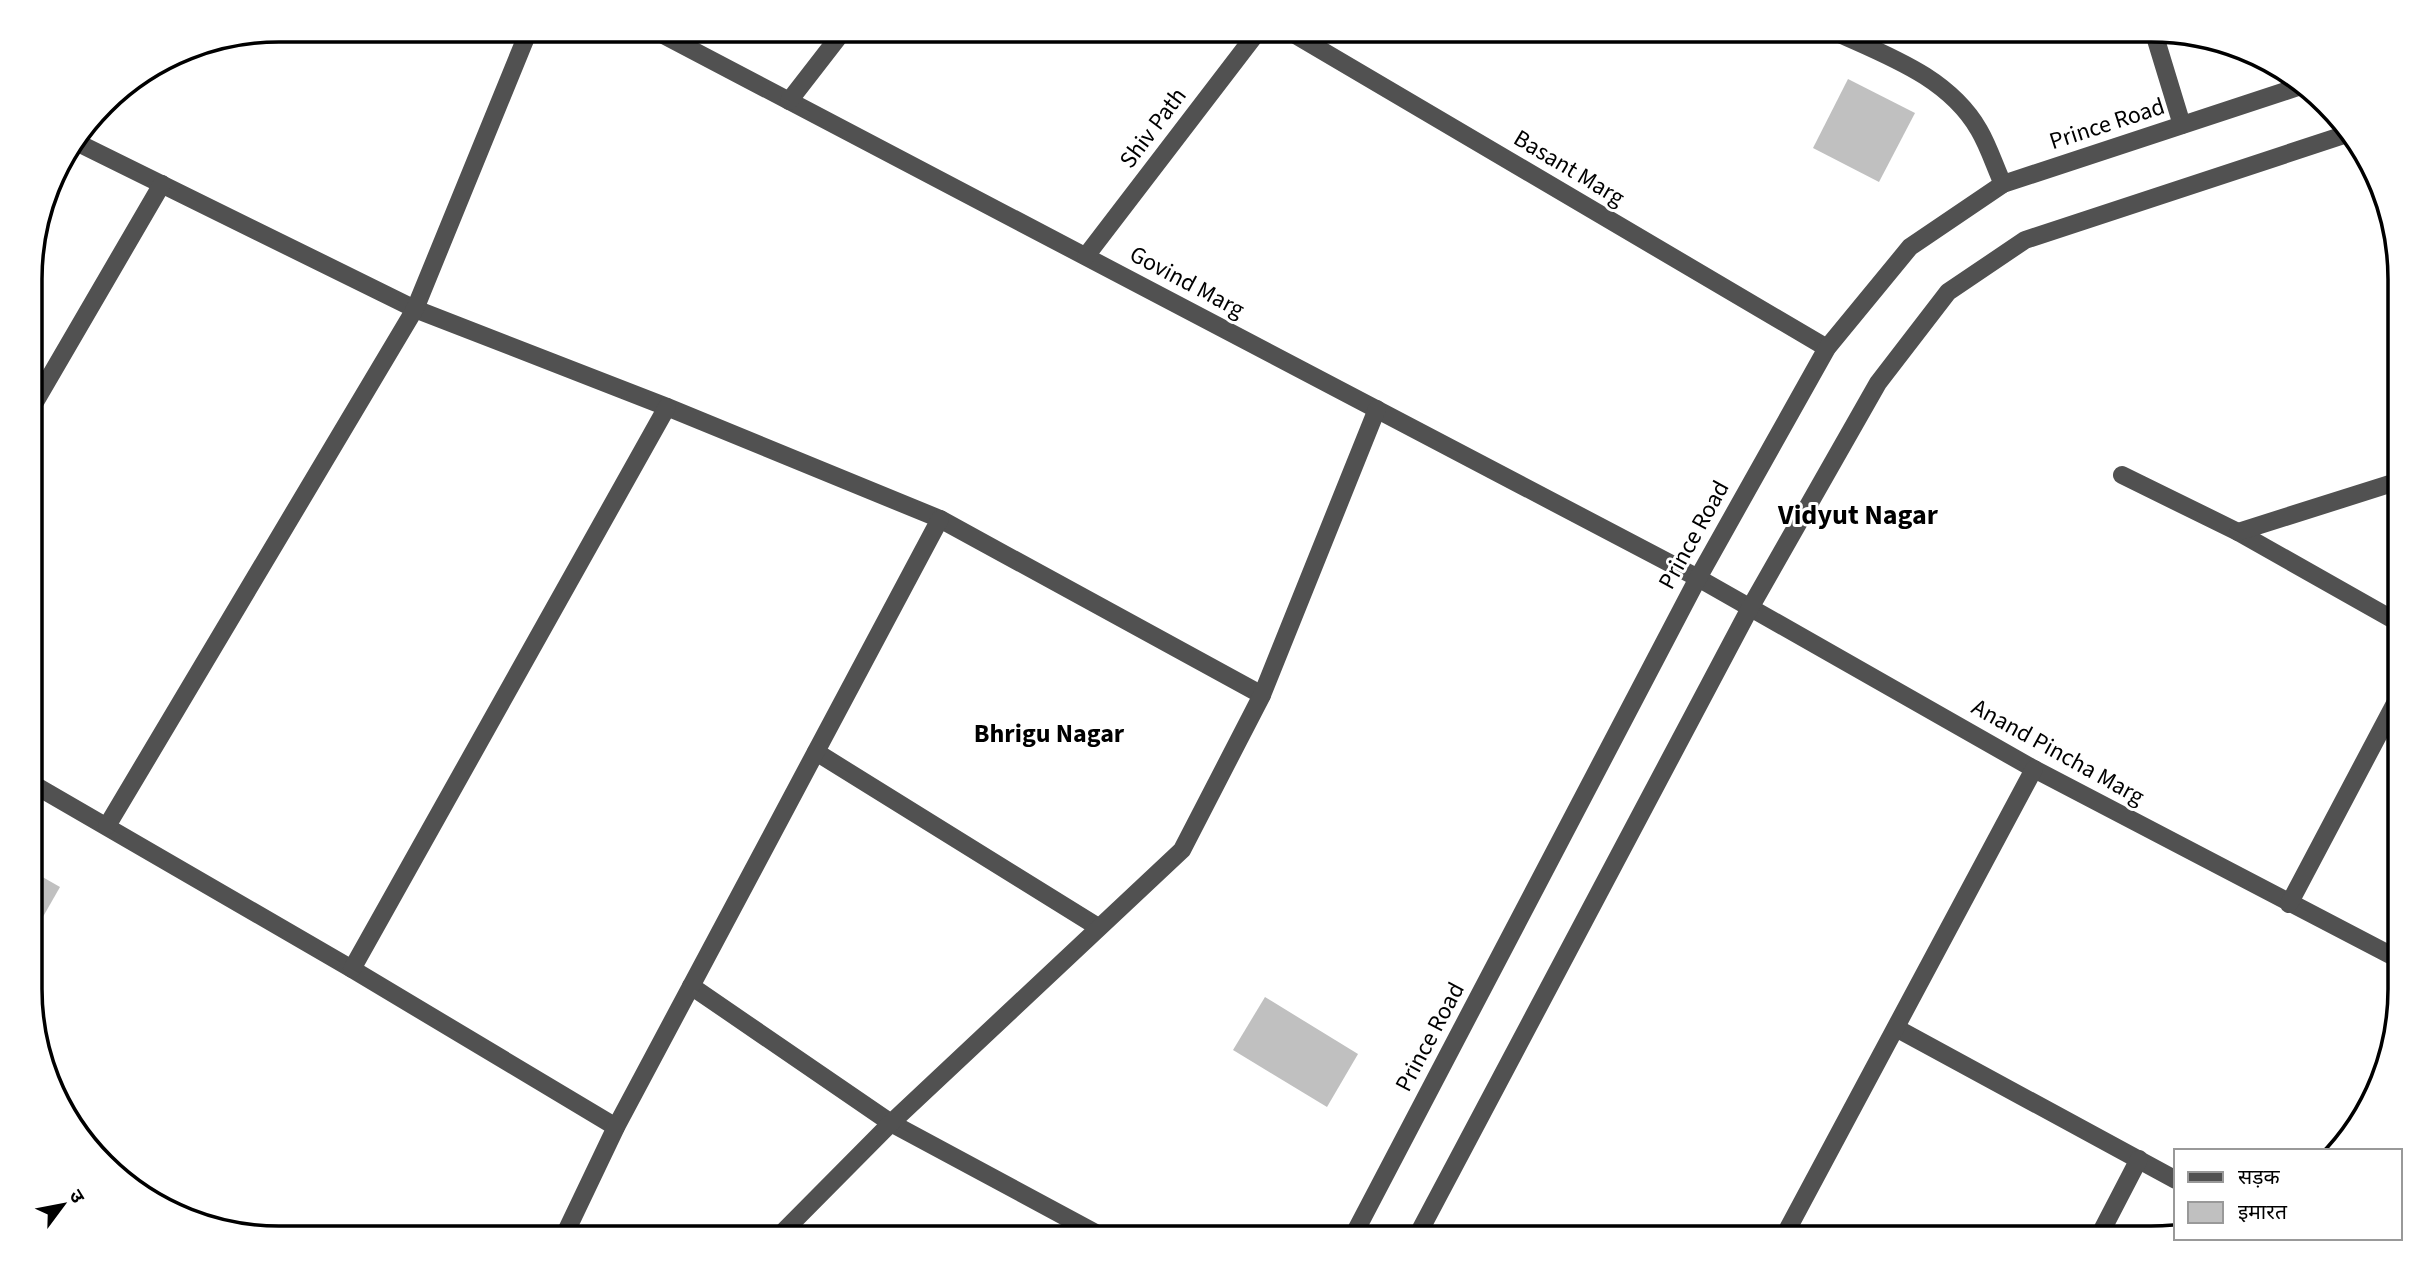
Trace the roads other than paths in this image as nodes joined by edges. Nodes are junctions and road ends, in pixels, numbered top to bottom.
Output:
1 (523, 42) edge
2 (677, 42) edge
3 (835, 42) edge
4 (1250, 42) edge
5 (1307, 42) edge
6 (1857, 42) edge
7 (2157, 42) edge
8 (2292, 89) edge
9 (789, 101) junction
10 (2182, 125) junction
11 (2340, 136) edge
12 (84, 146) edge
13 (162, 184) junction
14 (2003, 184) junction
15 (1086, 256) junction
16 (415, 309) junction
17 (1827, 348) junction
18 (43, 389) edge
19 (667, 407) junction
20 (1377, 409) junction
21 (2122, 475) dead end
22 (2388, 484) edge
23 (940, 519) junction
24 (2238, 532) junction
25 (1698, 578) junction
26 (1750, 608) junction
27 (2388, 617) edge
28 (1262, 695) junction
29 (2388, 717) edge
30 (816, 752) junction
31 (2034, 769) junction
32 (42, 789) edge
33 (107, 826) junction
34 (2289, 904) junction
35 (1098, 927) junction
36 (2388, 954) edge
37 (352, 969) junction
38 (691, 986) junction
39 (1896, 1028) junction
40 (891, 1123) junction
41 (616, 1127) junction
42 (2139, 1159) junction
43 (2174, 1179) edge
44 (1360, 1225) edge
45 (1423, 1225) edge
46 (1790, 1225) edge
47 (2105, 1225) edge
48 (569, 1226) edge
49 (789, 1226) edge
50 (1080, 1226) edge

1 - 16 street
2 - 9 street, Govind Marg
3 - 9 street
4 - 15 street, Shiv Path
5 - 17 street, Basant Marg
6 - 14 street
7 - 10 street
8 - 10 street, Prince Road
9 - 15 street, Govind Marg
10 - 14 street, Prince Road
11 - 26 street
12 - 13 street
13 - 16 street
13 - 18 street
14 - 17 street, Prince Road
15 - 20 street, Govind Marg
16 - 19 street
16 - 33 street
17 - 25 street, Prince Road
19 - 23 street
19 - 37 street
20 - 25 street, Govind Marg
20 - 28 street
21 - 24 street
22 - 24 street
23 - 28 street
23 - 30 street
24 - 27 street
25 - 26 street, Anand Pincha Marg
25 - 44 street, Prince Road
26 - 31 street, Anand Pincha Marg
26 - 45 street
28 - 35 street
29 - 34 street
30 - 35 street
30 - 38 street
31 - 34 street, Anand Pincha Marg
31 - 39 street
32 - 33 street
33 - 37 street
34 - 36 street, Anand Pincha Marg
35 - 40 street
37 - 41 street
38 - 40 street
38 - 41 street
39 - 42 street
39 - 46 street
40 - 49 street
40 - 50 street
41 - 48 street
42 - 43 street
42 - 47 street

